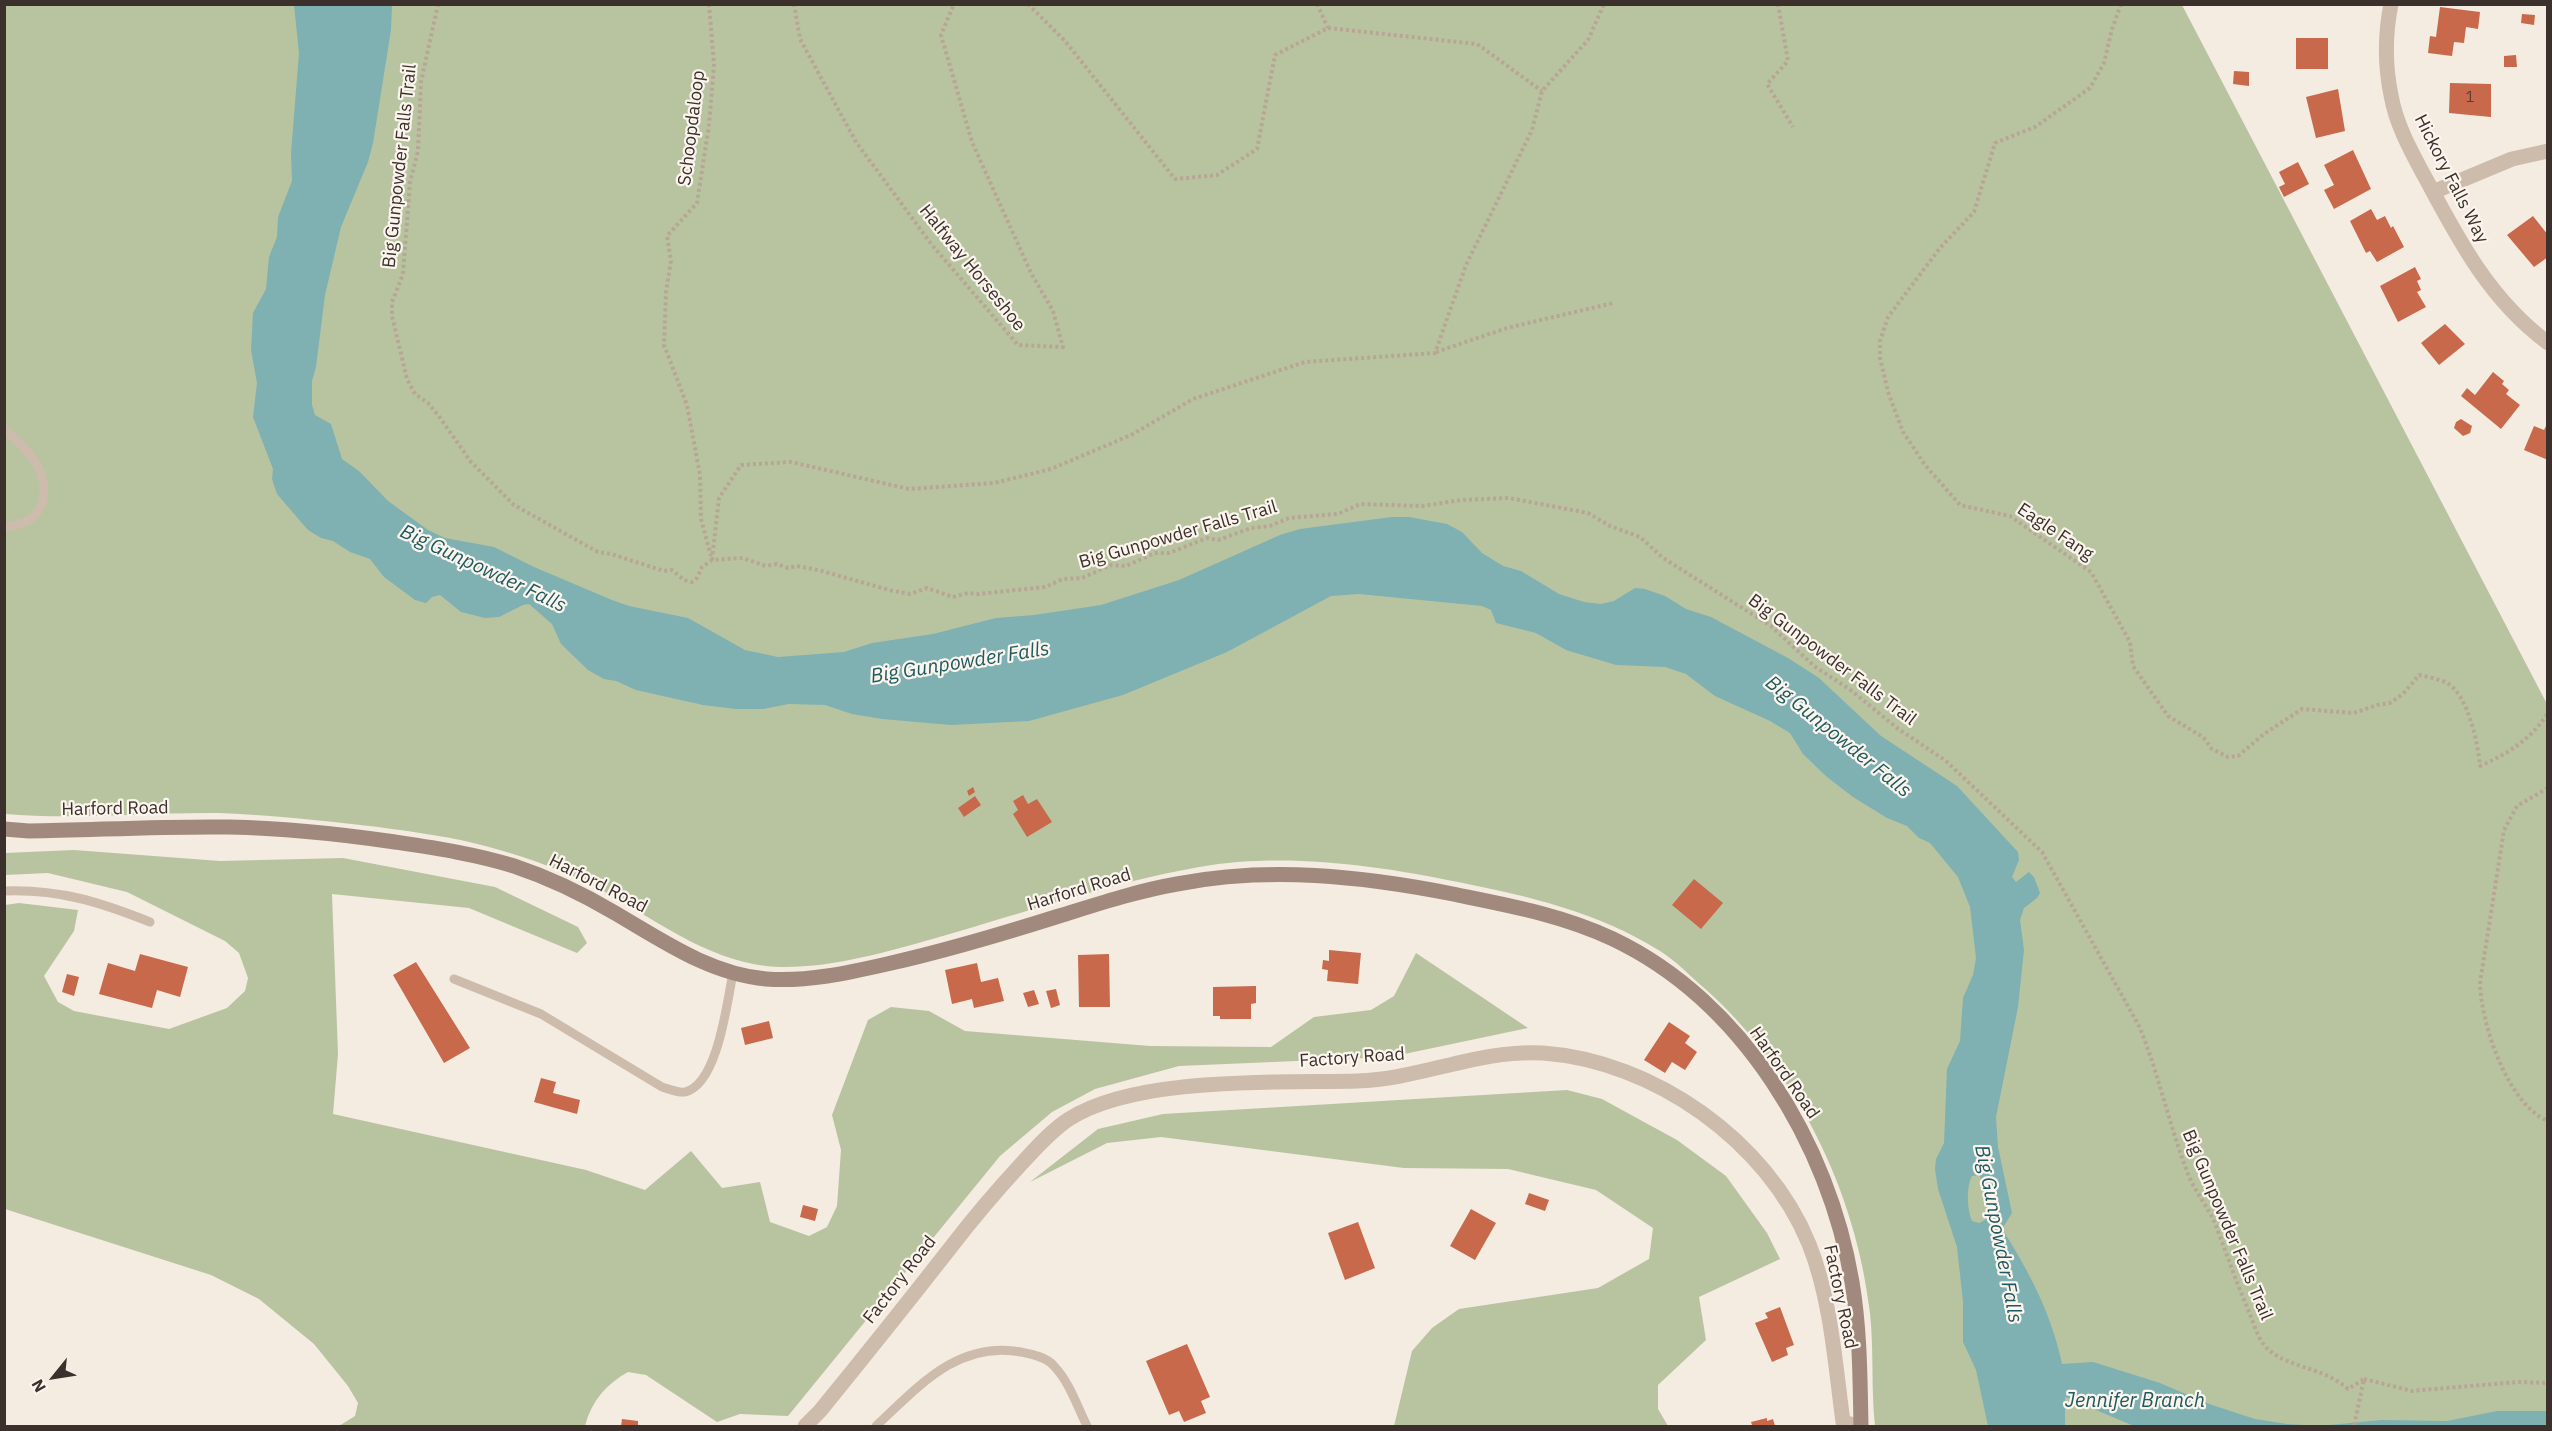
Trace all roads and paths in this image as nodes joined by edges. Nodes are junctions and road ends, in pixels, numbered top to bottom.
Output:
1 (438, 4) edge
2 (709, 4) edge
3 (794, 4) edge
4 (954, 4) edge
5 (1028, 4) edge
6 (1317, 4) edge
7 (1604, 4) edge
8 (1778, 4) edge
9 (2121, 4) edge
10 (2391, 4) edge
11 (1328, 28) junction
12 (1542, 91) junction
13 (1792, 127) dead end
14 (2547, 151) edge
15 (2433, 192) junction
16 (1613, 303) dead end
17 (2547, 343) edge
18 (1435, 353) junction
19 (4, 429) edge
20 (4, 527) edge
21 (712, 560) junction
22 (2547, 713) edge
23 (2547, 788) edge
24 (4, 829) edge
25 (4, 891) edge
26 (150, 922) dead end
27 (734, 974) junction
28 (454, 979) dead end
29 (2547, 1121) edge
30 (2364, 1379) junction
31 (2547, 1383) edge
32 (805, 1426) edge
33 (876, 1426) edge
34 (1087, 1426) edge
35 (1859, 1426) edge
36 (2354, 1426) edge

1 - 21 path, Big Gunpowder Falls Trail
2 - 21 path, Schoopdaloop
3 - 4 path, Halfway Horseshoe
5 - 11 path
6 - 11 path
7 - 12 path
8 - 13 path
9 - 22 path, Eagle Fang
10 - 15 street, Hickory Falls Way
11 - 12 path
12 - 18 path
14 - 15 street
15 - 17 street, Hickory Falls Way
16 - 18 path
18 - 21 path
19 - 20 lane
21 - 30 path, Big Gunpowder Falls Trail
23 - 29 path
24 - 27 main road, Harford Road
25 - 26 lane
27 - 28 lane
27 - 35 main road, Harford Road
30 - 31 path
30 - 36 path
32 - 35 street, Factory Road
33 - 34 lane

